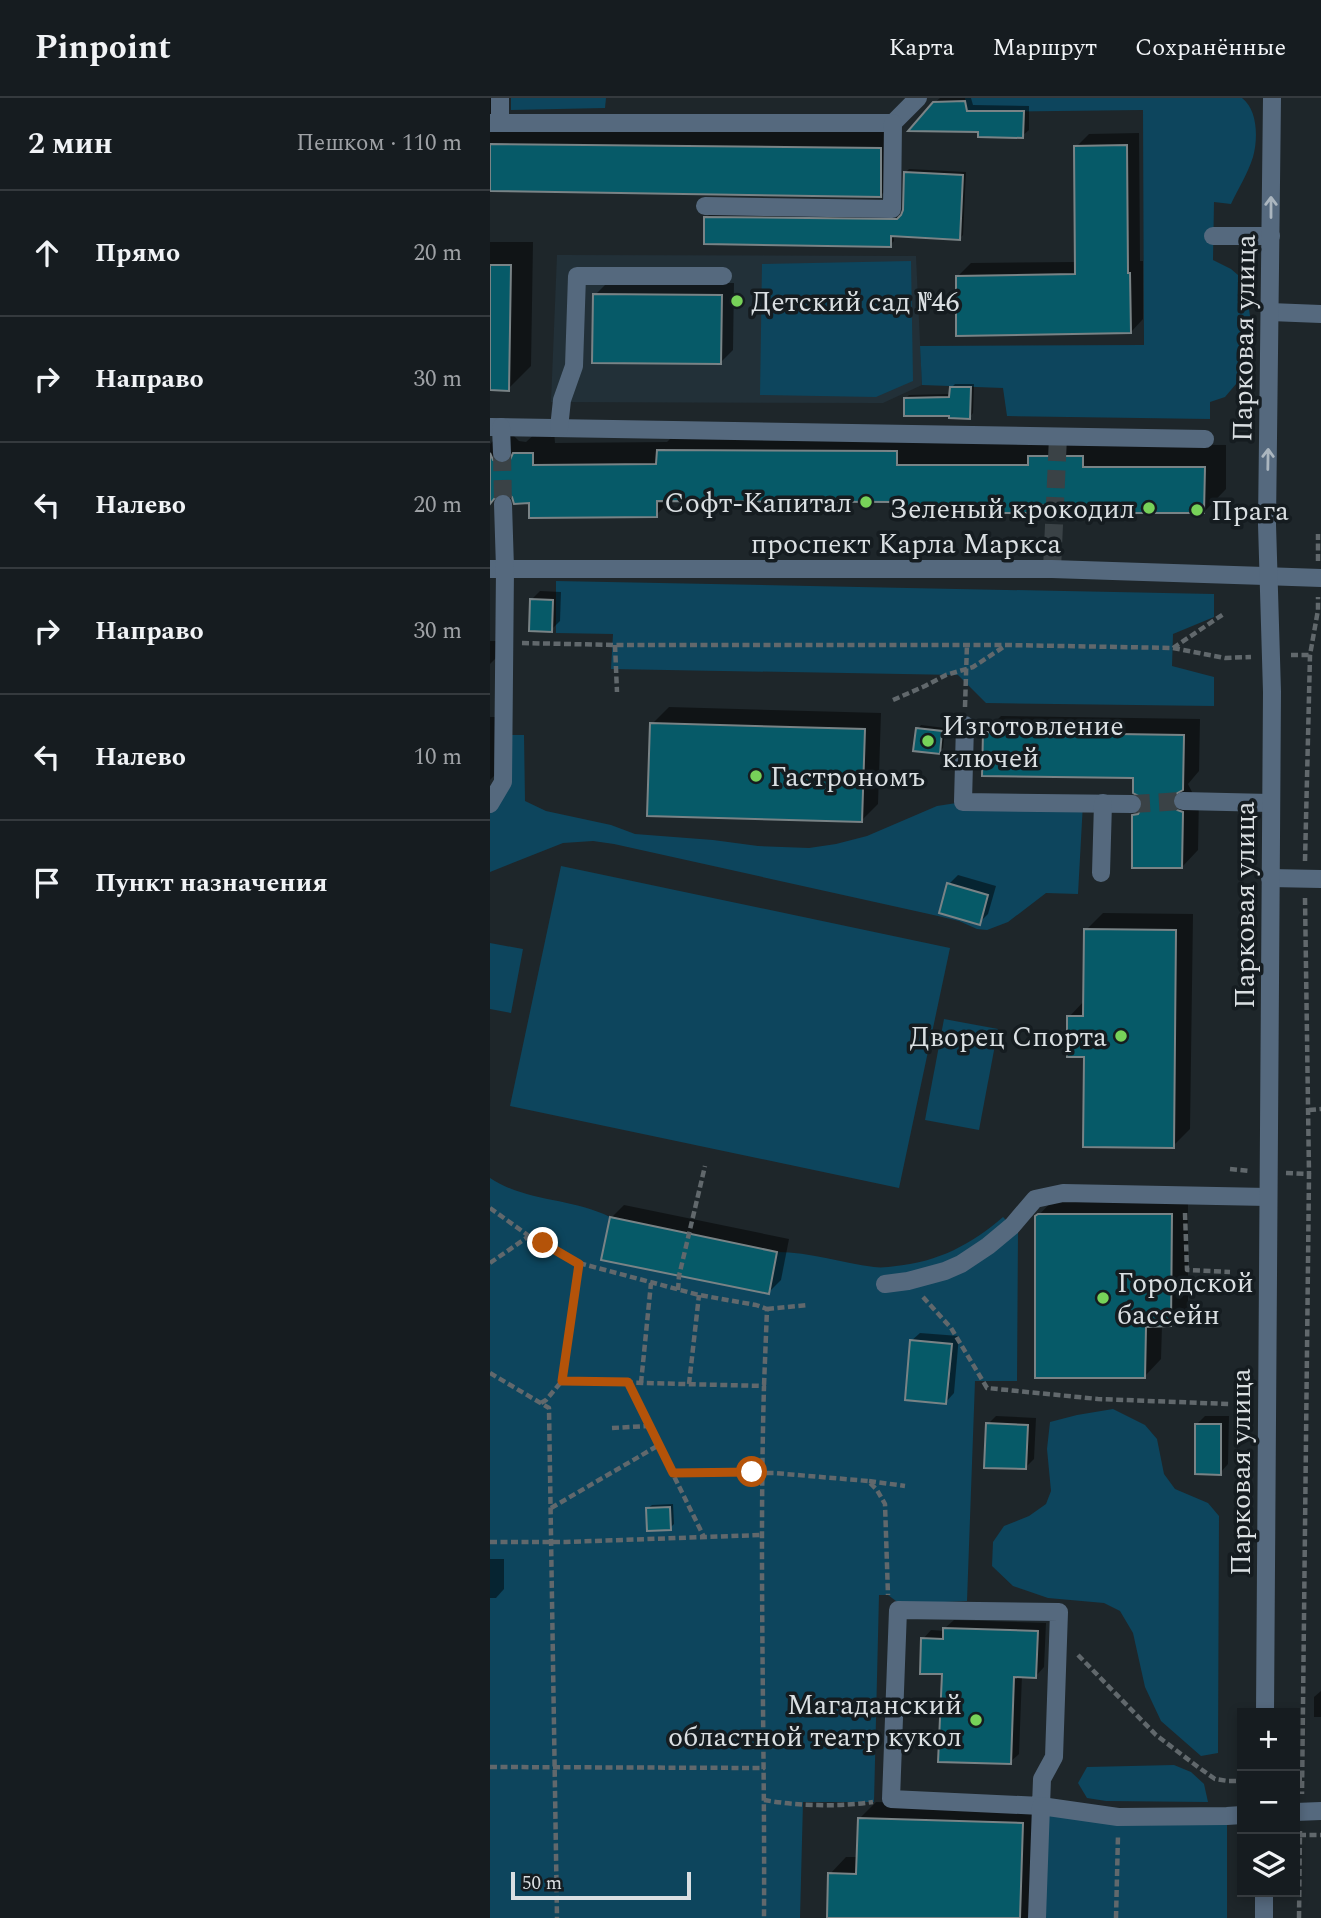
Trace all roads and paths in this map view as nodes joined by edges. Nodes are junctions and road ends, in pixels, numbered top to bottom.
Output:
1 (500, 98) edge
2 (918, 98) edge
3 (1272, 98) edge
4 (495, 123) edge
5 (893, 123) junction
6 (705, 206) dead end
7 (1213, 236) dead end
8 (1271, 236) junction
9 (723, 276) dead end
10 (1270, 312) junction
11 (1321, 314) edge
12 (495, 427) edge
13 (559, 428) junction
14 (1205, 439) dead end
15 (502, 453) tunnel mouth
16 (503, 504) tunnel mouth
17 (1318, 534) dead end
18 (498, 569) edge
19 (1269, 576) junction
20 (1319, 578) edge
21 (1320, 610) edge
22 (1225, 613) dead end
23 (504, 643) junction
24 (967, 644) junction
25 (615, 645) junction
26 (1007, 645) junction
27 (1172, 648) junction
28 (1271, 656) junction
29 (966, 669) junction
30 (617, 692) dead end
31 (893, 700) dead end
32 (965, 725) joint
33 (1183, 801) tunnel mouth
34 (1103, 803) junction
35 (1270, 803) junction
36 (490, 804) edge
37 (1132, 804) tunnel mouth
38 (1101, 873) dead end
39 (1270, 878) junction
40 (1313, 879) edge
41 (1305, 902) dead end
42 (1321, 1109) edge
43 (1309, 1110) junction
44 (705, 1166) dead end
45 (1230, 1169) dead end
46 (1269, 1172) junction
47 (1309, 1174) junction
48 (1184, 1194) junction
49 (1268, 1197) junction
50 (490, 1208) edge
51 (529, 1236) junction
52 (490, 1263) edge
53 (579, 1264) junction
54 (1230, 1272) dead end
55 (908, 1281) junction
56 (651, 1283) junction
57 (885, 1284) dead end
58 (678, 1290) junction
59 (699, 1295) junction
60 (808, 1305) dead end
61 (767, 1309) junction
62 (490, 1373) edge
63 (562, 1381) junction
64 (628, 1382) junction
65 (641, 1383) junction
66 (689, 1384) junction
67 (764, 1386) junction
68 (541, 1403) junction
69 (1229, 1404) dead end
70 (649, 1426) junction
71 (612, 1428) dead end
72 (659, 1444) junction
73 (762, 1472) junction
74 (673, 1473) junction
75 (868, 1481) junction
76 (905, 1486) dead end
77 (550, 1508) junction
78 (762, 1535) junction
79 (704, 1537) junction
80 (490, 1542) edge
81 (550, 1542) junction
82 (898, 1611) junction
83 (1058, 1634) junction
84 (1265, 1708) edge
85 (490, 1767) edge
86 (555, 1768) junction
87 (765, 1768) junction
88 (1303, 1779) joint
89 (1237, 1780) edge
90 (1300, 1799) edge
91 (764, 1800) junction
92 (891, 1800) junction
93 (1041, 1806) junction
94 (1321, 1811) edge
95 (1300, 1812) edge
96 (1237, 1815) edge
97 (1118, 1816) junction
98 (1300, 1835) edge
99 (1321, 1835) edge
100 (1264, 1897) edge
101 (1299, 1897) edge
102 (557, 1918) edge
103 (764, 1918) edge
104 (1037, 1918) edge
105 (1116, 1918) edge
106 (1264, 1918) edge
107 (1299, 1918) edge

1 - 4 street
2 - 5 street
8 -> 3 street, Парковая улица
4 - 5 street
5 - 6 street
7 - 8 street
8 - 10 street, Парковая улица
9 - 13 street
10 - 11 street
19 -> 10 street, Парковая улица
12 - 13 street
12 - 15 street
13 - 14 street
16 - 18 street
17 - 20 path
18 - 19 street, проспект Карла Маркса
18 - 23 street
19 - 20 street, проспект Карла Маркса
19 - 28 street, Парковая улица
20 - 21 path
21 - 40 path
22 - 27 path
23 - 25 path
23 - 36 street
24 - 25 path
24 - 26 path
24 - 29 path
25 - 30 path
26 - 27 path
26 - 29 path
27 - 28 path
28 - 35 street, Парковая улица
29 - 31 path
29 - 32 path
32 - 34 street
33 - 35 street
34 - 37 street
34 - 38 street
35 - 39 street, Парковая улица
39 - 40 street
39 - 46 street, Парковая улица
41 - 43 path
42 - 43 path
43 - 47 path
44 - 58 path
45 - 46 path
46 - 47 path
46 - 49 street, Парковая улица
47 - 88 path
48 - 49 street
48 - 54 path
48 - 55 street
49 - 84 street, Парковая улица
50 - 51 path
51 - 52 path
51 - 53 path
53 - 56 path
53 - 63 path
55 - 57 street
55 - 69 path
56 - 58 path
56 - 65 path
58 - 59 path
59 - 61 path
59 - 66 path
60 - 61 path
61 - 67 path
62 - 68 path
63 - 64 path
63 - 68 path
64 - 65 path
64 - 70 path
65 - 66 path
66 - 67 path
67 - 73 path
68 - 77 path
70 - 71 path
70 - 72 path
72 - 74 path
72 - 77 path
73 - 74 path
73 - 75 path
73 - 78 path
74 - 79 path
75 - 76 path
75 - 82 path
77 - 81 path
78 - 79 path
78 - 87 path
79 - 81 path
80 - 81 path
81 - 86 path
82 - 83 street
82 - 92 street
83 - 89 path
83 - 93 street
85 - 86 path
86 - 87 path
86 - 102 path
87 - 91 path
88 - 90 path
91 - 92 path
91 - 103 path
92 - 93 street
93 - 97 street
93 - 104 street
94 - 95 street
96 - 97 street
97 - 105 path
98 - 99 path
100 - 106 street
101 - 107 path

